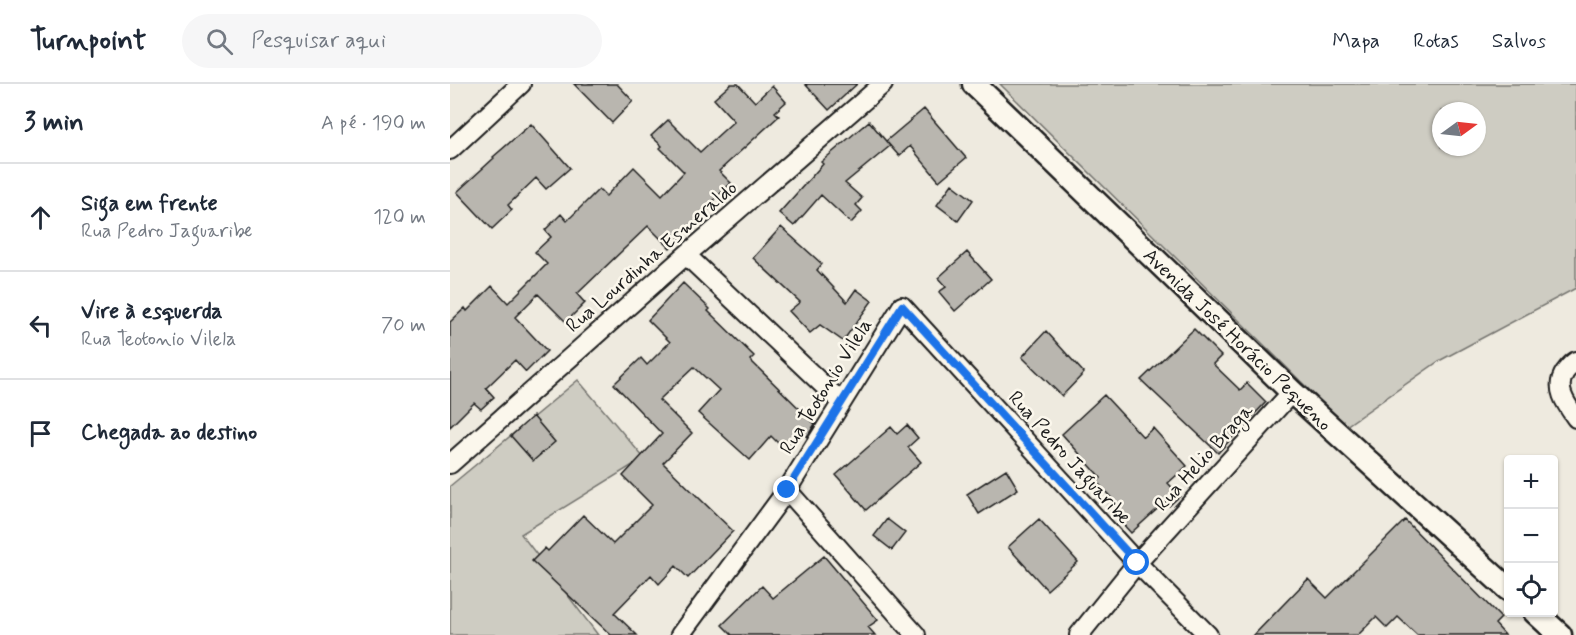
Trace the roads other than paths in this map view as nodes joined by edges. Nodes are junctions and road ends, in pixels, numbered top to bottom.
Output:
1 (883, 84) edge
2 (974, 84) edge
3 (516, 86) edge
4 (450, 150) edge
5 (686, 255) junction
6 (902, 306) joint
7 (1576, 361) edge
8 (1292, 392) junction
9 (841, 402) junction
10 (1576, 418) edge
11 (450, 464) edge
12 (787, 490) junction
13 (1137, 563) junction
14 (1504, 584) edge
15 (1540, 617) edge
16 (1558, 634) edge
17 (680, 635) edge
18 (916, 635) edge
19 (1079, 635) edge
20 (1208, 635) edge

1 - 5 street, Rua Lourdinha Esmeraldo
2 - 8 street, Avenida José Horácio Pequeno
3 - 4 street
5 - 9 street
5 - 11 street, Rua Lourdinha Esmeraldo
6 - 9 street, Rua Teotonio Vilela
6 - 13 street, Rua Pedro Jaguaribe
7 - 10 street
8 - 13 street, Rua Helio Braga
8 - 14 street, Avenida José Horácio Pequeno
9 - 12 street, Rua Teotonio Vilela
12 - 17 street, Rua Teotonio Vilela
12 - 18 street
13 - 19 street, Rua Helio Braga
13 - 20 street, Rua Pedro Jaguaribe
15 - 16 street

